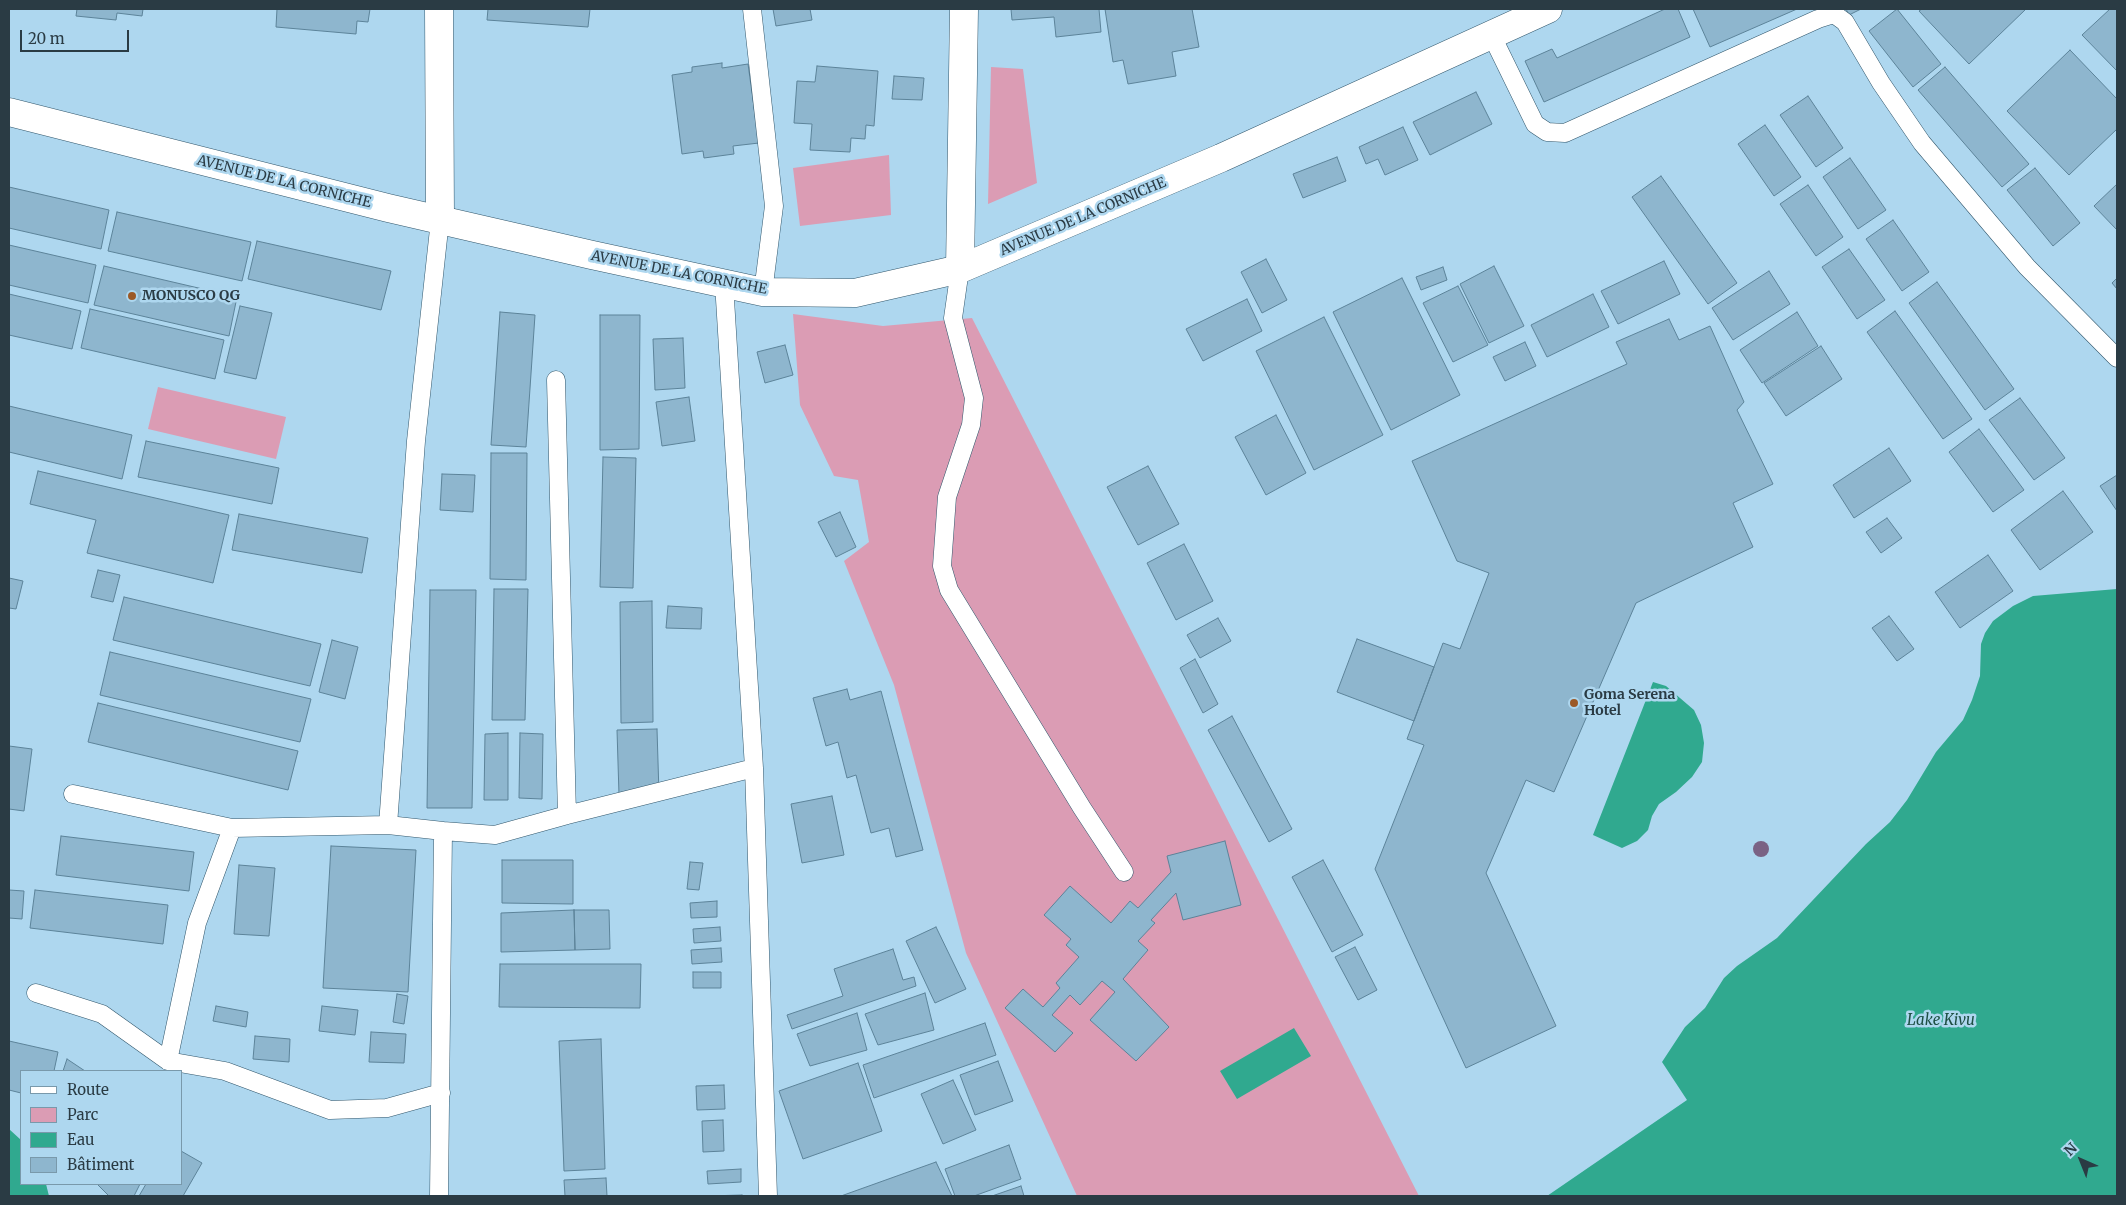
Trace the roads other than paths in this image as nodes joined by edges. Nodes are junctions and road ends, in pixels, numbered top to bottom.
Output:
1 (439, 9) edge
2 (752, 9) edge
3 (964, 9) edge
4 (1548, 9) edge
5 (1491, 34) junction
6 (9, 112) edge
7 (440, 220) junction
8 (960, 269) junction
9 (724, 283) junction
10 (763, 292) junction
11 (2117, 358) edge
12 (556, 380) dead end
13 (754, 768) junction
14 (73, 794) dead end
15 (566, 815) junction
16 (388, 825) junction
17 (232, 828) junction
18 (443, 831) junction
19 (1124, 872) dead end
20 (36, 993) dead end
21 (168, 1061) junction
22 (441, 1093) junction
23 (438, 1196) edge
24 (768, 1196) edge

1 - 7 street
2 - 10 lane
3 - 8 street
4 - 5 street, AVENUE DE LA CORNICHE
5 - 8 street, AVENUE DE LA CORNICHE
5 - 11 lane
6 - 7 street, AVENUE DE LA CORNICHE
7 - 9 street, AVENUE DE LA CORNICHE
7 - 16 lane
8 - 10 street, AVENUE DE LA CORNICHE
8 - 19 lane
9 - 10 street, AVENUE DE LA CORNICHE
9 - 13 lane
12 - 15 lane
13 - 15 lane
13 - 24 lane
14 - 17 lane
15 - 18 lane
16 - 17 lane
16 - 18 lane
17 - 21 lane
18 - 22 lane
20 - 21 lane
21 - 22 lane
22 - 23 lane

